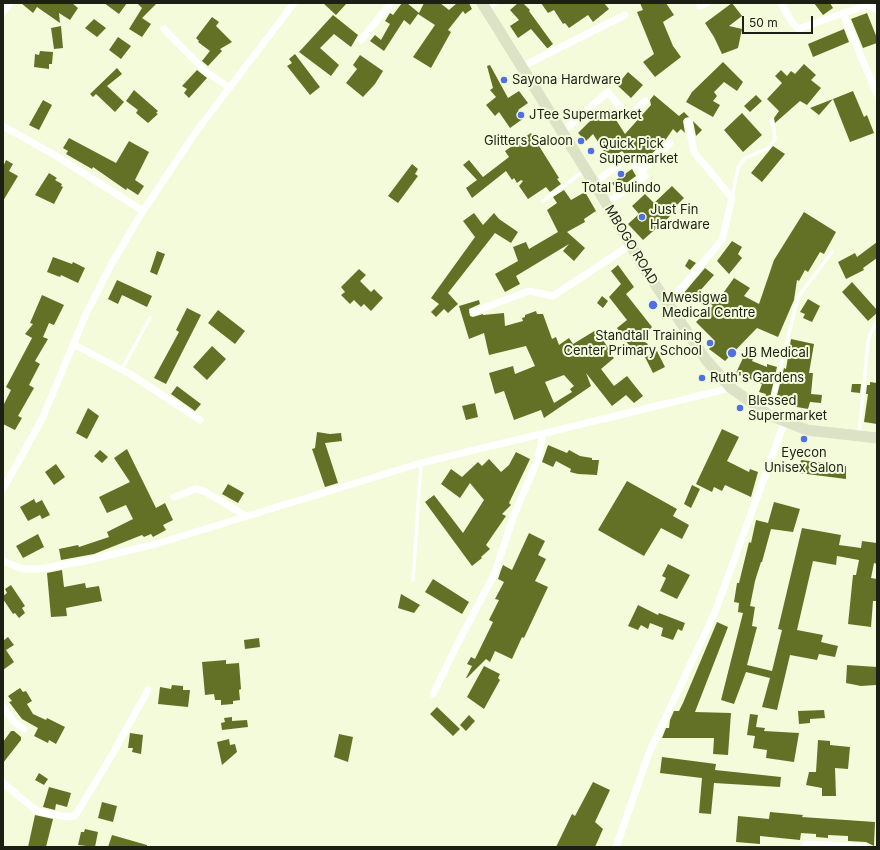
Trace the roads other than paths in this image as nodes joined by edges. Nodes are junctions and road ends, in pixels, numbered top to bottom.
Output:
1 (10, 3) edge
2 (294, 3) edge
3 (391, 3) edge
4 (781, 3) edge
5 (487, 5) edge
6 (877, 10) edge
7 (3, 12) edge
8 (843, 14) junction
9 (625, 15) dead end
10 (164, 29) dead end
11 (361, 40) dead end
12 (521, 67) junction
13 (230, 88) junction
14 (877, 94) edge
15 (645, 101) dead end
16 (771, 120) dead end
17 (688, 122) dead end
18 (3, 126) edge
19 (562, 132) junction
20 (670, 143) dead end
21 (586, 170) junction
22 (641, 171) junction
23 (594, 183) junction
24 (732, 198) junction
25 (543, 201) dead end
26 (606, 204) junction
27 (143, 211) junction
28 (630, 245) junction
29 (832, 252) dead end
30 (664, 300) junction
31 (474, 312) dead end
32 (150, 318) dead end
33 (877, 322) edge
34 (73, 344) junction
35 (122, 369) junction
36 (731, 388) junction
37 (769, 415) junction
38 (200, 420) dead end
39 (785, 421) junction
40 (543, 434) junction
41 (858, 436) junction
42 (877, 438) edge
43 (421, 463) junction
44 (3, 489) edge
45 (174, 497) dead end
46 (246, 516) junction
47 (3, 561) edge
48 (413, 580) dead end
49 (148, 690) dead end
50 (433, 694) dead end
51 (3, 706) edge
52 (24, 729) dead end
53 (3, 783) edge
54 (806, 844) dead end
55 (616, 847) edge
56 (866, 847) edge

1 - 7 street
2 - 13 street
3 - 11 street
4 - 8 street
5 - 12 main road, MBOGO ROAD
6 - 8 street
8 - 14 street
9 - 12 street
10 - 13 street
12 - 19 main road, MBOGO ROAD
13 - 27 street
15 - 19 street
16 - 24 lane
17 - 24 street
18 - 27 street
19 - 21 main road, MBOGO ROAD
20 - 22 street
21 - 23 main road, MBOGO ROAD
21 - 25 lane
22 - 23 street
22 - 26 street
23 - 26 main road, MBOGO ROAD
24 - 30 street
26 - 28 main road, MBOGO ROAD
27 - 34 street
28 - 30 main road, MBOGO ROAD
28 - 31 street
29 - 37 lane
30 - 36 main road, MBOGO ROAD
32 - 35 lane
33 - 41 lane
34 - 35 street
34 - 44 street
35 - 38 street
36 - 37 main road, MBOGO ROAD
36 - 40 street
37 - 39 main road, MBOGO ROAD
39 - 41 main road, MBOGO ROAD
39 - 55 street
40 - 43 street
40 - 50 street
41 - 42 main road, MBOGO ROAD
43 - 46 street
43 - 48 lane
45 - 46 street
46 - 47 street
49 - 53 street
51 - 52 street
54 - 56 street

